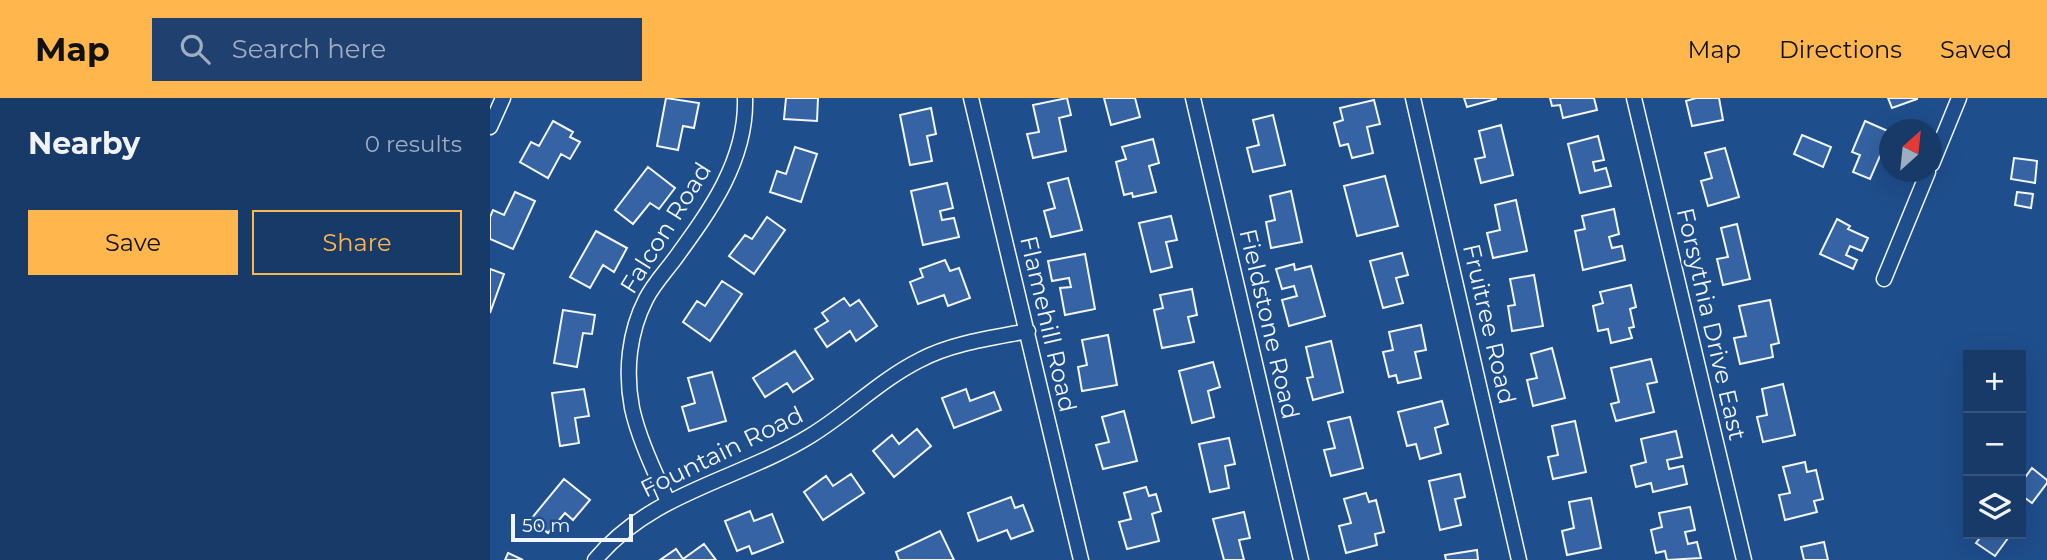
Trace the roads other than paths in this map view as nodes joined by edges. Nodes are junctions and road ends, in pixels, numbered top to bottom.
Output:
1 (503, 98) edge
2 (745, 98) edge
3 (971, 98) edge
4 (1193, 98) edge
5 (1413, 98) edge
6 (1634, 98) edge
7 (1959, 98) edge
8 (490, 127) edge
9 (1942, 138) edge
10 (1924, 182) edge
11 (1884, 279) dead end
12 (1028, 331) junction
13 (668, 502) junction
14 (595, 560) edge
15 (1081, 560) edge
16 (1301, 560) edge
17 (1519, 560) edge
18 (1744, 560) edge

1 - 8 street
2 - 13 street, Falcon Road
3 - 12 street, Flamehill Road
4 - 16 street, Fieldstone Road
5 - 17 street, Fruitree Road
6 - 18 street, Forsythia Drive East
7 - 9 street
10 - 11 street
12 - 13 street, Fountain Road
12 - 15 street, Flamehill Road
13 - 14 street, Fountain Road

